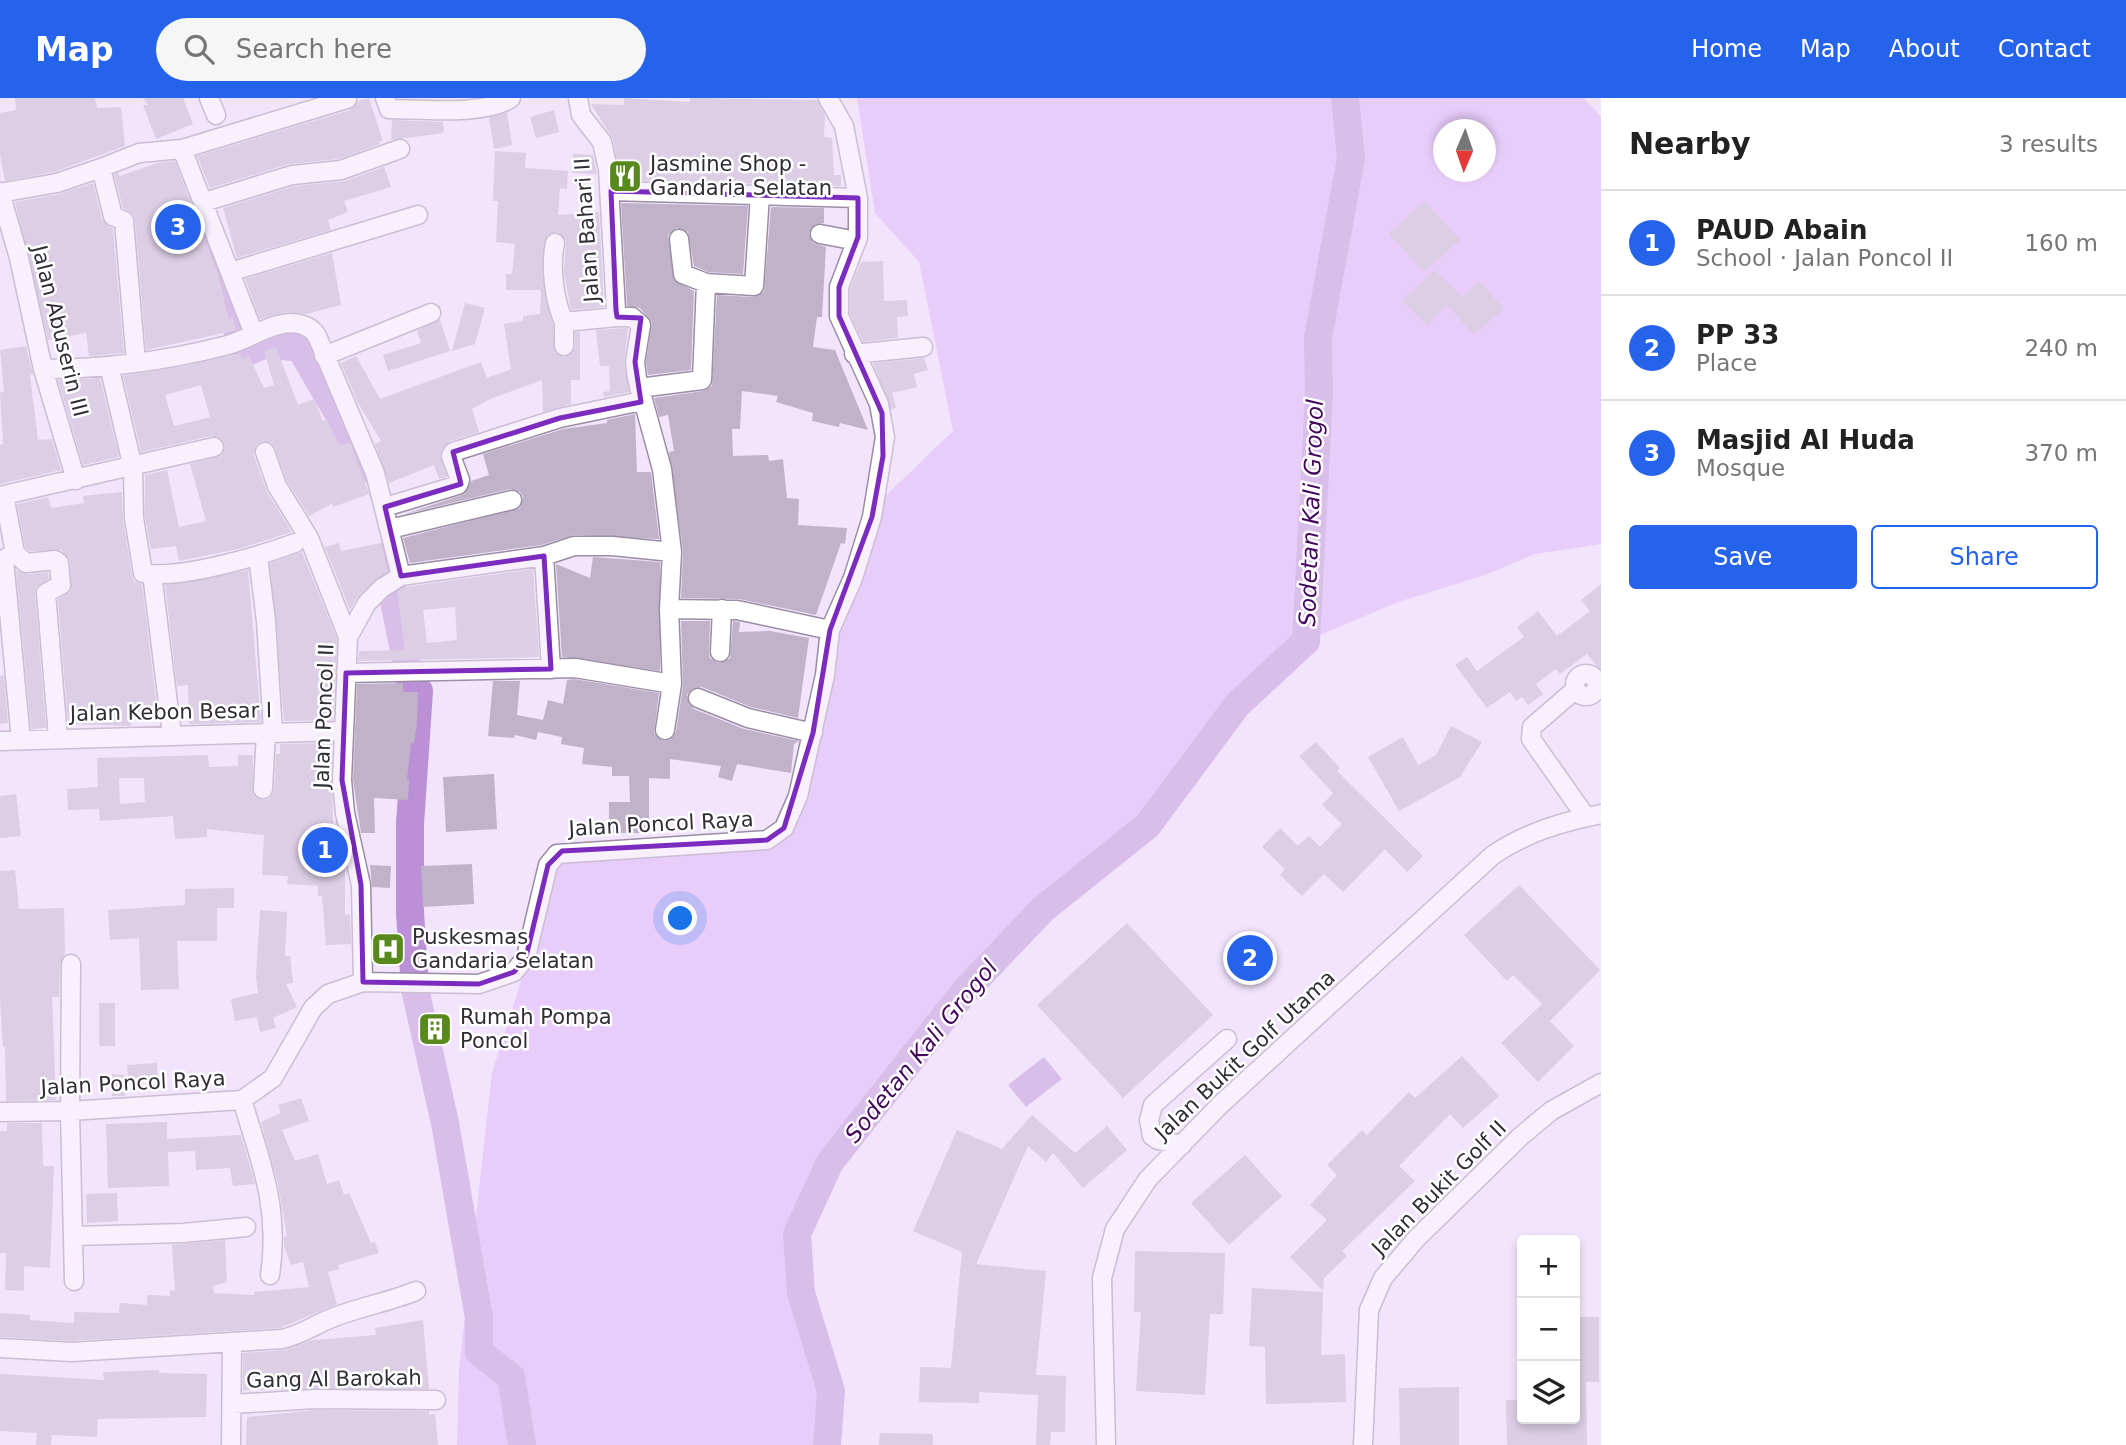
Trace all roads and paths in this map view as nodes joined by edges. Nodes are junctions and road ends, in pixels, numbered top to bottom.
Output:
1 (385, 98) edge
2 (511, 98) edge
3 (578, 98) edge
4 (828, 98) edge
5 (347, 99) edge
6 (178, 149) junction
7 (400, 149) dead end
8 (101, 169) junction
9 (611, 191) junction
10 (0, 193) edge
11 (760, 195) junction
12 (858, 198) junction
13 (204, 202) junction
14 (418, 215) dead end
15 (820, 234) dead end
16 (679, 239) dead end
17 (857, 241) junction
18 (555, 243) dead end
19 (230, 272) junction
20 (706, 283) junction
21 (431, 313) dead end
22 (617, 317) junction
23 (564, 321) junction
24 (248, 337) junction
25 (564, 346) dead end
26 (923, 348) dead end
27 (853, 354) junction
28 (324, 356) junction
29 (136, 362) junction
30 (43, 369) junction
31 (111, 374) dead end
32 (641, 395) junction
33 (215, 447) dead end
34 (265, 452) dead end
35 (133, 468) junction
36 (76, 480) junction
37 (2, 495) edge
38 (512, 500) dead end
39 (384, 507) junction
40 (390, 529) junction
41 (295, 543) dead end
42 (672, 552) junction
43 (15, 553) junction
44 (258, 556) junction
45 (544, 556) junction
46 (152, 575) junction
47 (395, 579) junction
48 (669, 609) junction
49 (722, 609) junction
50 (830, 630) junction
51 (348, 637) junction
52 (720, 652) dead end
53 (551, 669) junction
54 (346, 673) junction
55 (672, 684) junction
56 (1576, 689) dead end
57 (698, 698) dead end
58 (665, 730) dead end
59 (343, 731) junction
60 (269, 732) junction
61 (813, 733) junction
62 (172, 735) junction
63 (58, 737) junction
64 (20, 740) junction
65 (0, 741) edge
66 (263, 789) dead end
67 (1594, 816) edge
68 (71, 964) dead end
69 (363, 982) junction
70 (1227, 1040) dead end
71 (1601, 1083) edge
72 (242, 1100) junction
73 (70, 1111) junction
74 (0, 1112) edge
75 (1182, 1145) junction
76 (246, 1227) dead end
77 (75, 1236) junction
78 (270, 1275) dead end
79 (74, 1282) dead end
80 (416, 1291) dead end
81 (232, 1344) junction
82 (0, 1348) edge
83 (436, 1400) dead end
84 (233, 1404) junction
85 (231, 1445) edge
86 (1106, 1445) edge
87 (1363, 1445) edge

1 - 2 street
3 - 9 street, Jalan Bahari II
4 - 12 street, Jalan Poncol Raya
5 - 6 street, Jalan Abuserin III
6 - 8 street, Jalan Abuserin III
6 - 13 street
7 - 13 street
8 - 10 street, Jalan Abuserin III
8 - 29 street
9 - 11 street
9 - 22 street, Jalan Bahari II
10 - 30 street, Jalan Abuserin III
11 - 12 street
11 - 20 street
12 - 17 street, Jalan Poncol Raya
13 - 19 street
14 - 19 street
15 - 17 street
16 - 20 street
17 - 27 street, Jalan Poncol Raya
18 - 23 street
19 - 24 street
20 - 32 street
21 - 28 street
22 - 23 street
22 - 32 street, Jalan Bahari II
23 - 25 street
24 - 28 street
24 - 29 street
26 - 27 street
27 - 50 street, Jalan Poncol Raya
28 - 39 street
29 - 30 street
30 - 36 street, Jalan Abuserin III
31 - 35 street
32 - 39 street
32 - 42 street, Jalan Bahari II
33 - 35 street
34 - 51 street
35 - 36 street
35 - 46 street
36 - 37 street
37 - 43 street
38 - 40 street
39 - 40 street
40 - 47 street
41 - 44 street
42 - 45 street
42 - 48 street, Jalan Bahari II
43 - 63 street
43 - 64 street
44 - 46 street
44 - 60 street
45 - 47 street
45 - 53 street
46 - 62 street
47 - 51 street, Jalan Poncol II
48 - 49 street
48 - 55 street, Jalan Bahari II
49 - 50 street
49 - 52 street
50 - 61 street, Jalan Poncol Raya
51 - 54 street, Jalan Poncol II
53 - 54 street
53 - 55 street
54 - 59 street, Jalan Poncol II
55 - 58 street, Jalan Bahari II
56 - 67 street
57 - 61 street
59 - 60 street, Jalan Kebon Besar I
59 - 69 street, Jalan Poncol II
60 - 62 street, Jalan Kebon Besar I
60 - 66 street
61 - 69 street, Jalan Poncol Raya
62 - 63 street, Jalan Kebon Besar I
63 - 64 street, Jalan Kebon Besar I
64 - 65 street, Jalan Kebon Besar I
67 - 75 street, Jalan Bukit Golf Utama
68 - 73 street
69 - 72 street, Jalan Poncol Raya
70 - 75 street
71 - 87 street, Jalan Bukit Golf II
72 - 73 street, Jalan Poncol Raya
72 - 78 street
73 - 74 street, Jalan Poncol Raya
73 - 77 street
75 - 86 street, Jalan Bukit Golf Utama
76 - 77 street
77 - 79 street
80 - 81 street
81 - 82 street
81 - 84 street
83 - 84 street, Gang Al Barokah
84 - 85 street

